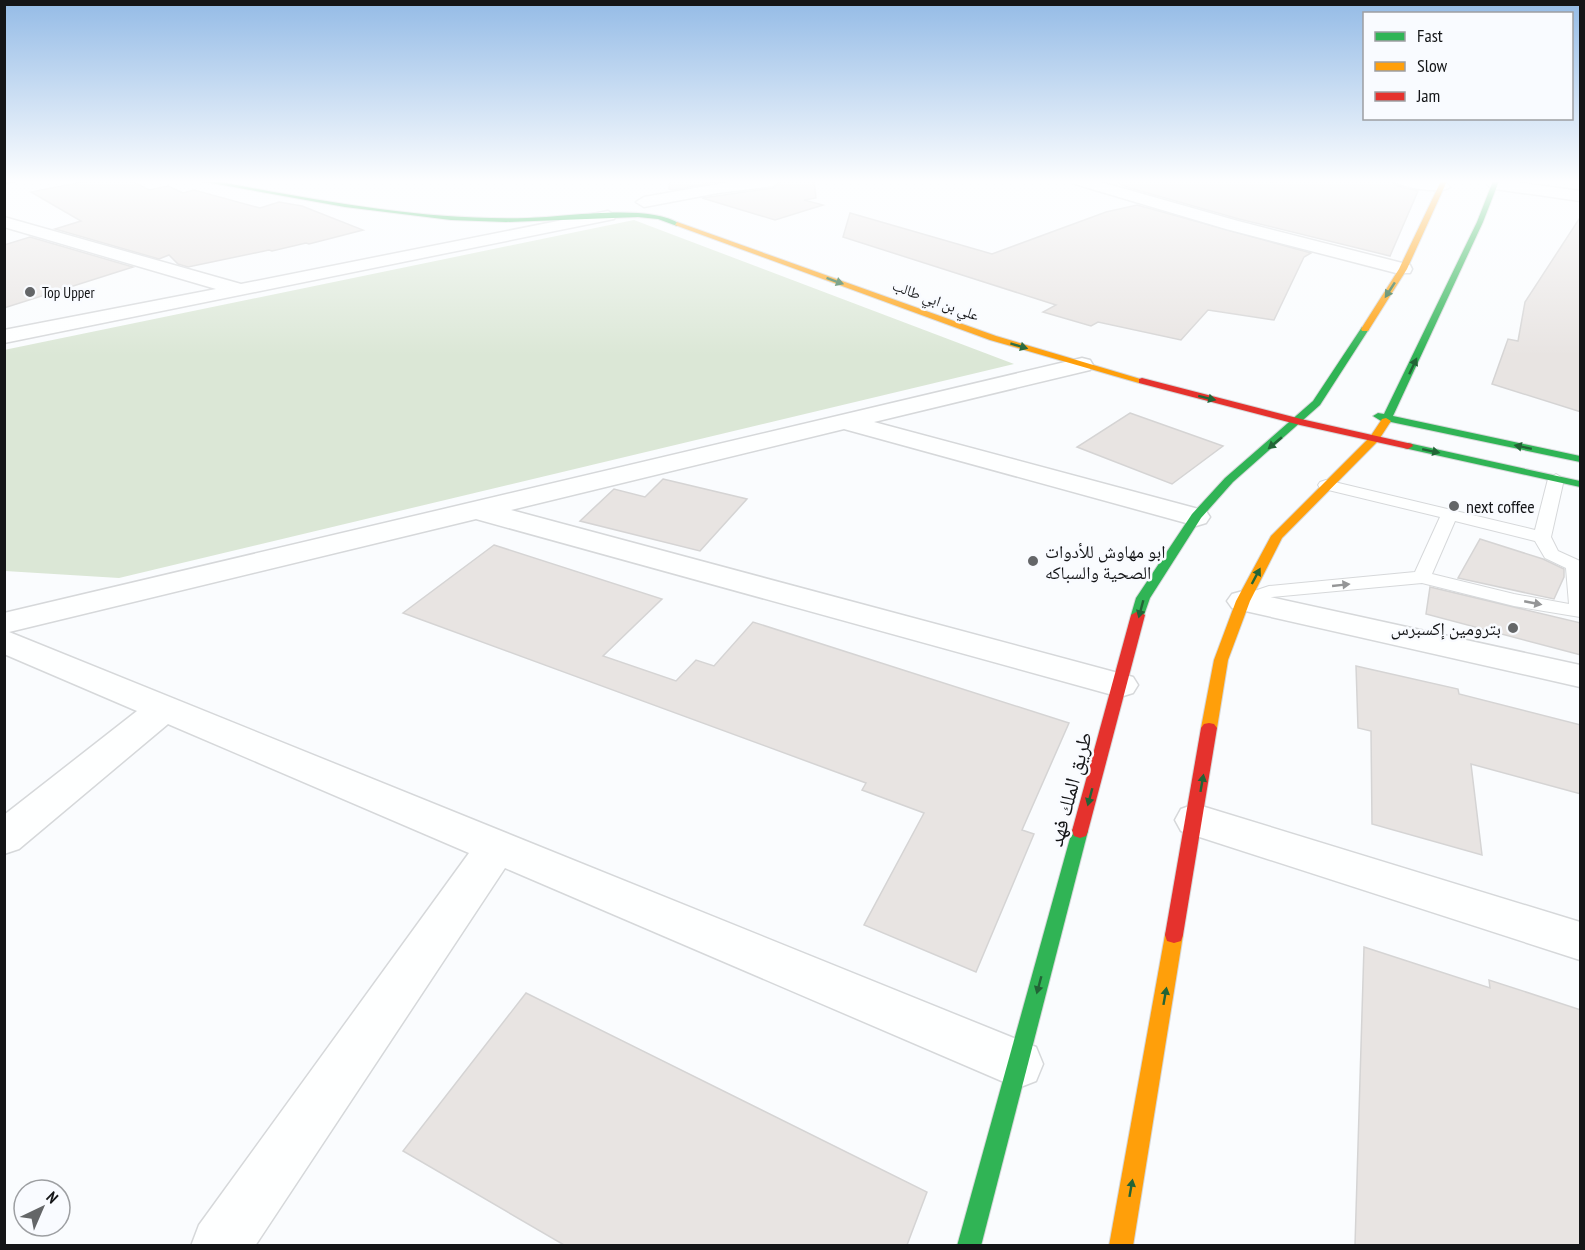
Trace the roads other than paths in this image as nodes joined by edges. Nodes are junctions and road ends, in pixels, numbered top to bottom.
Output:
1 (64, 239) edge
2 (492, 239) edge
3 (724, 239) edge
4 (1288, 239) edge
5 (1417, 239) edge
6 (1472, 239) edge
7 (1403, 269) junction
8 (239, 290) junction
9 (4, 338) edge
10 (1083, 365) junction
11 (1294, 398) dead end
12 (1322, 405) junction
13 (1368, 414) dead end
14 (1388, 418) junction
15 (844, 422) junction
16 (1300, 422) junction
17 (1374, 439) junction
18 (1581, 459) edge
19 (1556, 479) junction
20 (1581, 484) edge
21 (1326, 485) junction
22 (476, 510) junction
23 (1449, 515) junction
24 (1196, 517) junction
25 (1542, 537) junction
26 (1422, 577) junction
27 (1243, 601) junction
28 (4, 623) edge
29 (4, 641) edge
30 (1581, 676) edge
31 (1120, 685) junction
32 (164, 708) junction
33 (1196, 820) junction
34 (4, 838) edge
35 (497, 846) junction
36 (1581, 941) edge
37 (1018, 1064) junction
38 (220, 1245) edge
39 (969, 1245) edge
40 (1121, 1245) edge

1 - 8 street
2 - 8 street
3 -> 10 main road, علي بن ابي طالب
4 - 7 street
5 - 7 main road, طريق الملك فهد
14 -> 6 main road
7 -> 12 main road, طريق الملك فهد
8 - 9 street
10 - 15 street
10 -> 16 main road, علي بن ابي طالب
11 - 12 main road
12 - 16 main road, طريق الملك فهد
13 - 14 main road
14 - 17 main road
18 -> 14 main road
15 - 22 street
15 - 24 street
16 - 17 main road, علي بن ابي طالب
16 -> 24 main road, طريق الملك فهد
17 -> 19 main road, علي بن ابي طالب
17 - 21 main road
19 - 20 main road, علي بن ابي طالب
19 - 25 lane
21 - 23 lane
27 -> 21 main road
22 - 28 street
22 - 31 street
23 - 25 lane
23 - 26 lane
24 -> 31 main road, طريق الملك فهد
26 -> 25 lane
27 -> 26 lane
27 - 30 street
33 -> 27 main road
29 - 32 street
31 -> 37 main road, طريق الملك فهد
32 - 34 street
32 - 35 street
33 - 36 street
40 -> 33 main road
35 - 37 street
35 - 38 street
37 - 39 main road, طريق الملك فهد

